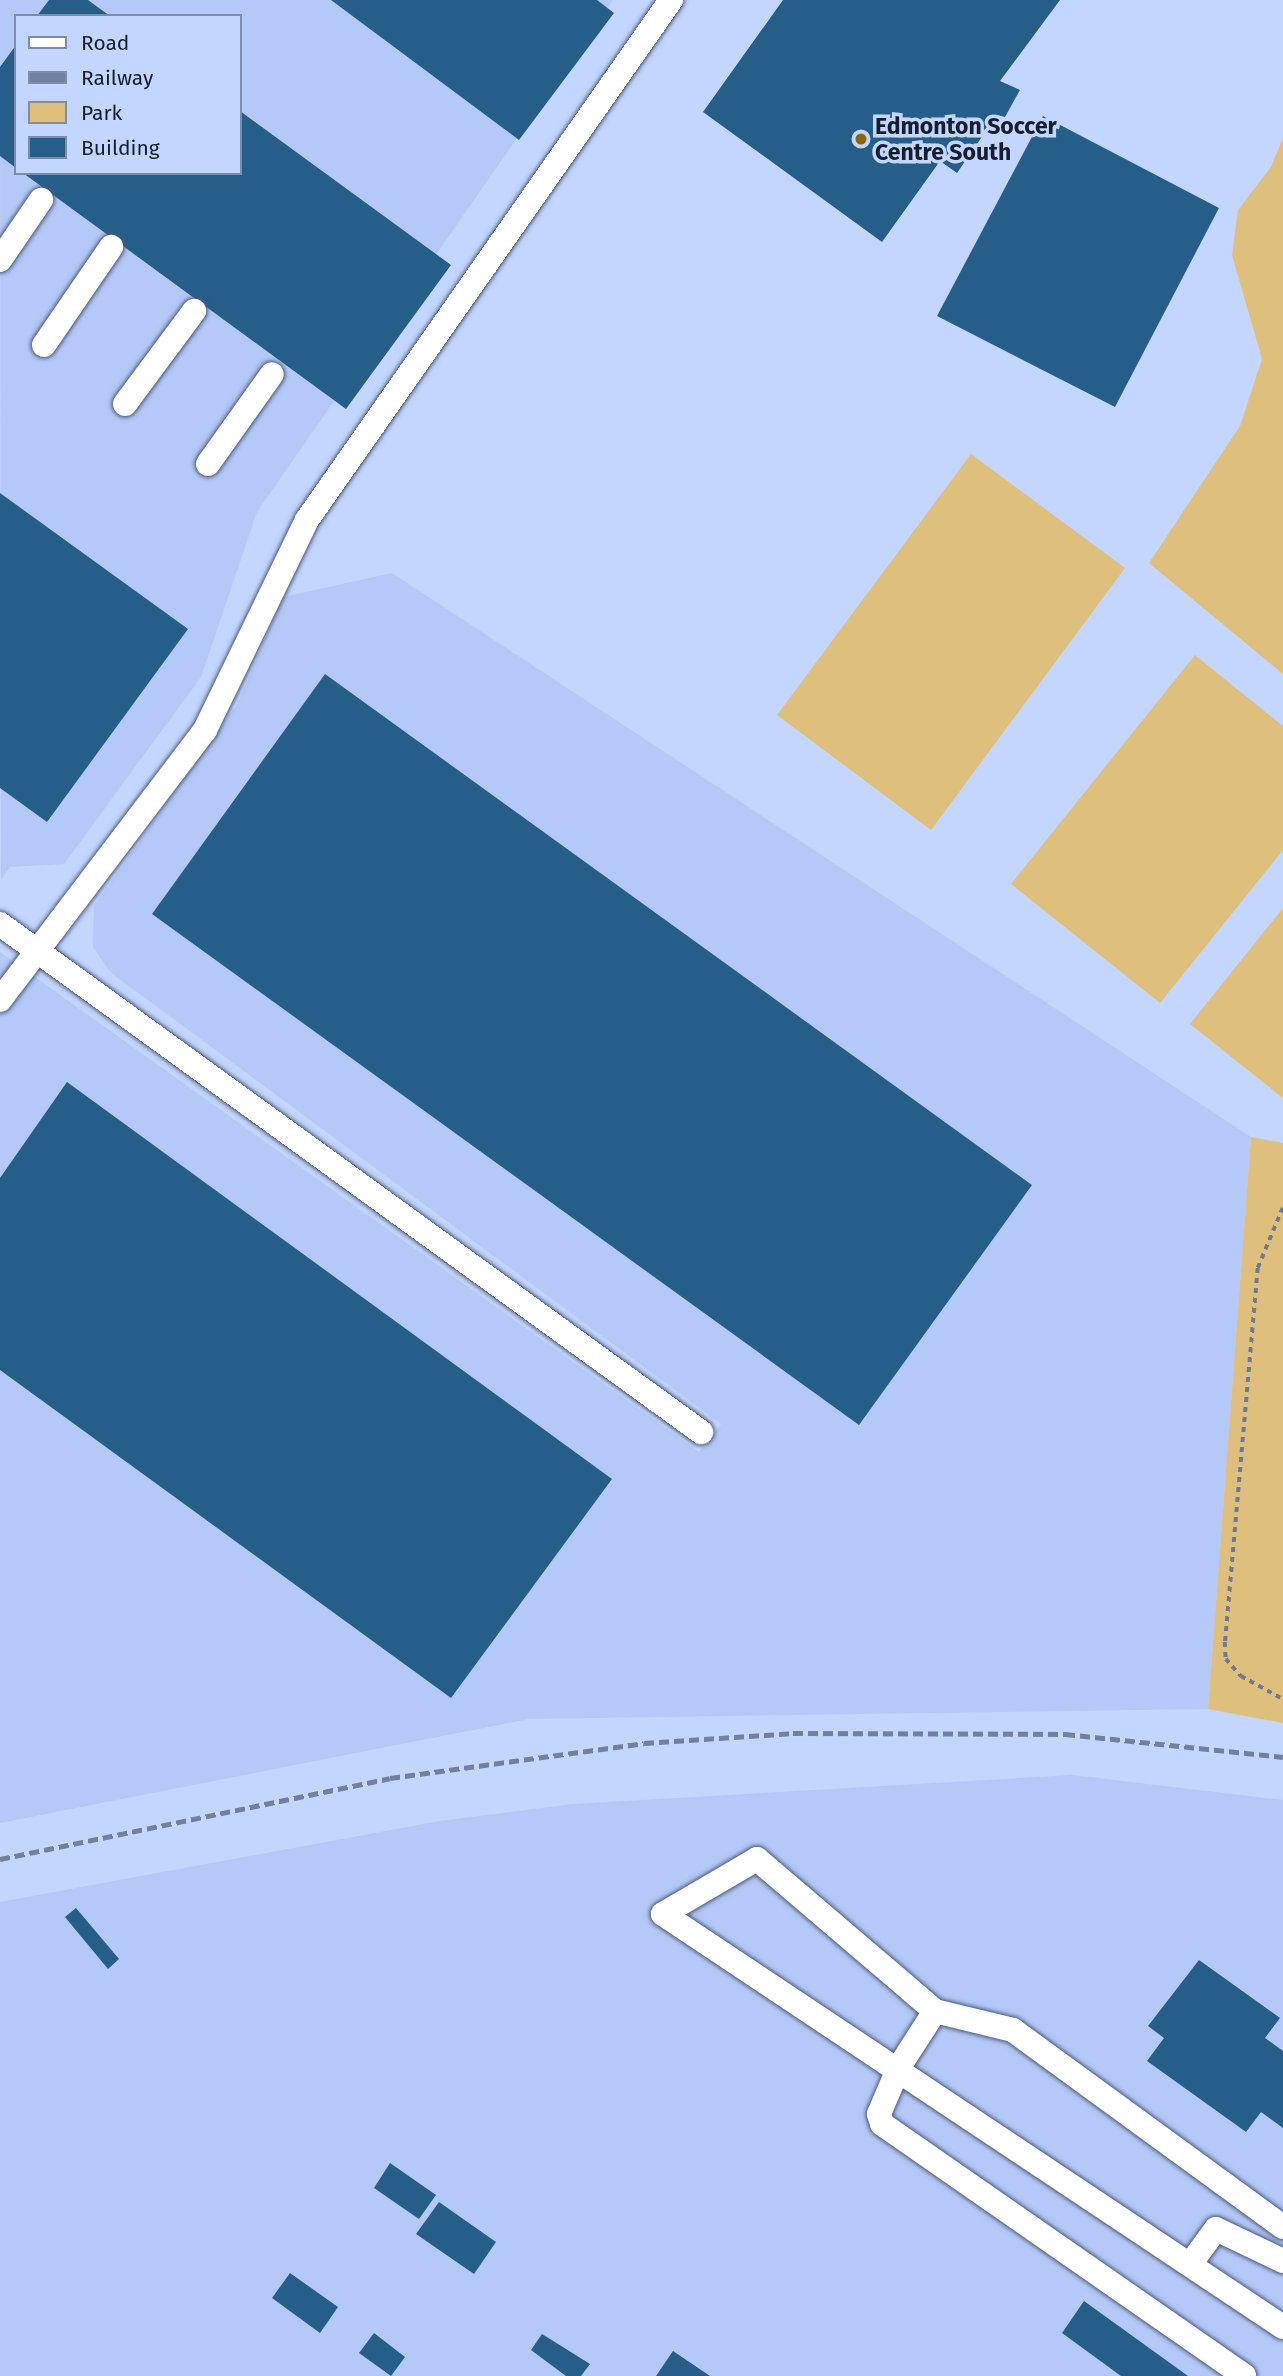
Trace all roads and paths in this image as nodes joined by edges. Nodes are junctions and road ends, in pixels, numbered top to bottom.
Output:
1 (671, 0) edge
2 (41, 200) dead end
3 (111, 247) dead end
4 (0, 260) edge
5 (194, 311) dead end
6 (44, 345) dead end
7 (272, 374) dead end
8 (125, 404) dead end
9 (208, 464) dead end
10 (0, 924) edge
11 (36, 951) junction
12 (0, 1000) edge
13 (1283, 1208) edge
14 (701, 1432) dead end
15 (1283, 1699) edge
16 (935, 2011) junction
17 (899, 2067) junction
18 (1283, 2227) edge
19 (1283, 2261) edge
20 (1191, 2263) junction
21 (1283, 2327) edge
22 (1244, 2376) edge

1 - 11 street
2 - 4 street
3 - 6 street
5 - 8 street
7 - 9 street
10 - 11 street
11 - 12 street
11 - 14 street
13 - 15 path
16 - 17 street
16 - 17 street
16 - 18 street
17 - 20 street
17 - 22 street
19 - 20 street
20 - 21 street

